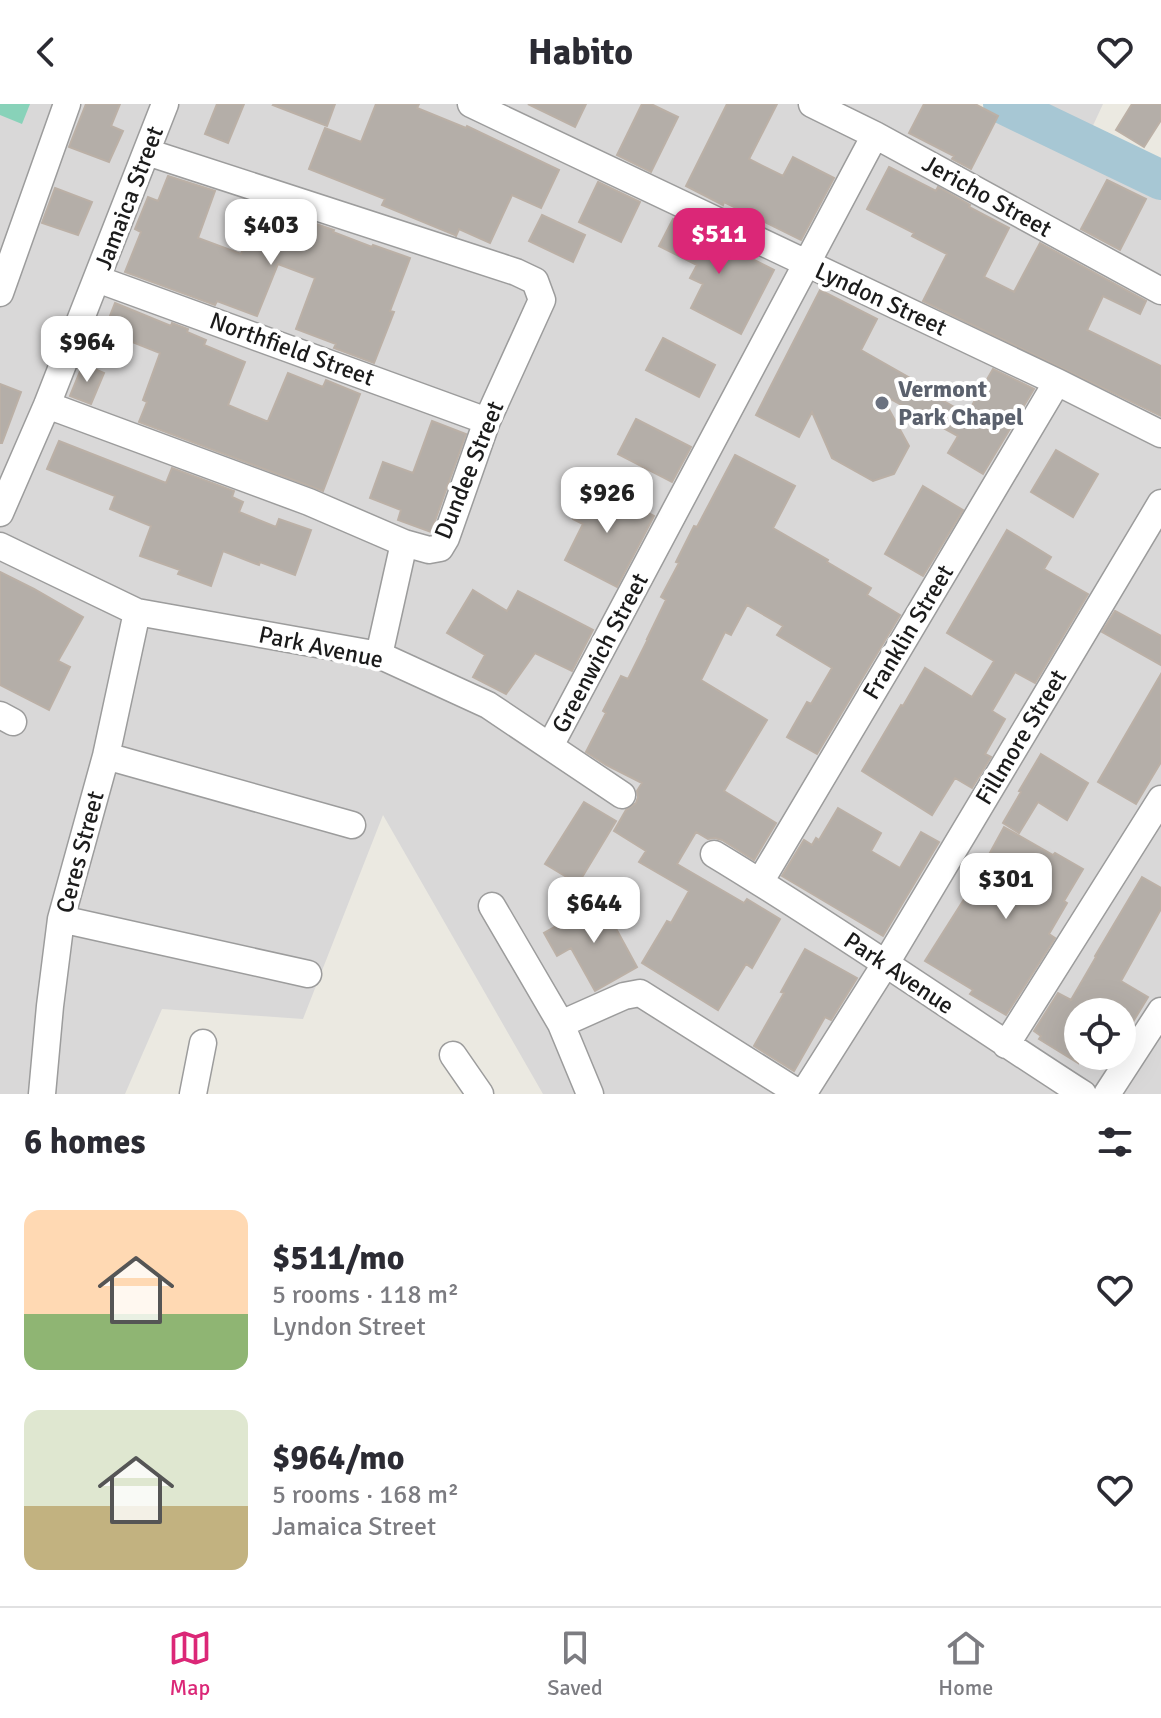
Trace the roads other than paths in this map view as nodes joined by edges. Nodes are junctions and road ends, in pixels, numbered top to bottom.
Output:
1 (67, 104) edge
2 (165, 104) edge
3 (471, 104) edge
4 (812, 104) edge
5 (875, 135) junction
6 (147, 152) junction
7 (807, 264) junction
8 (97, 279) junction
9 (1161, 291) edge
10 (0, 293) edge
11 (1057, 382) junction
12 (47, 405) junction
13 (487, 421) junction
14 (1161, 434) edge
15 (1161, 503) edge
16 (0, 513) edge
17 (404, 543) junction
18 (0, 546) edge
19 (137, 612) junction
20 (379, 655) junction
21 (550, 746) junction
22 (106, 756) junction
23 (622, 795) dead end
24 (1161, 799) edge
25 (352, 825) dead end
26 (714, 854) dead end
27 (760, 882) junction
28 (492, 906) dead end
29 (61, 919) junction
30 (886, 963) junction
31 (308, 974) dead end
32 (1161, 1011) edge
33 (561, 1024) junction
34 (203, 1043) dead end
35 (1006, 1045) junction
36 (453, 1055) dead end
37 (42, 1094) edge
38 (193, 1094) edge
39 (480, 1094) edge
40 (590, 1094) edge
41 (802, 1094) edge
42 (1083, 1094) edge
43 (1107, 1094) edge

1 - 10 street
2 - 6 street, Jamaica Street
3 - 7 street, Lyndon Street
4 - 5 street, Jericho Street
5 - 7 street, Greenwich Street
5 - 9 street, Jericho Street
6 - 8 street, Jamaica Street
6 - 13 street, Dundee Street
7 - 11 street, Lyndon Street
7 - 21 street, Greenwich Street
8 - 12 street, Jamaica Street
8 - 13 street, Northfield Street
11 - 14 street, Lyndon Street
11 - 27 street, Franklin Street
12 - 16 street, Jamaica Street
12 - 17 street
13 - 17 street, Dundee Street
15 - 30 street, Fillmore Street
17 - 20 street, Dundee Street
18 - 19 street, Park Avenue
19 - 20 street, Park Avenue
19 - 22 street, Ceres Street
20 - 21 street, Park Avenue
21 - 23 street, Park Avenue
22 - 25 street
22 - 29 street, Ceres Street
24 - 35 street
26 - 27 street, Park Avenue
27 - 30 street, Park Avenue
28 - 33 street
29 - 31 street
29 - 37 street, Ceres Street
30 - 35 street, Park Avenue
30 - 41 street, Fillmore Street
32 - 43 street
33 - 40 street
33 - 41 street
34 - 38 street
35 - 42 street, Park Avenue
36 - 39 street

